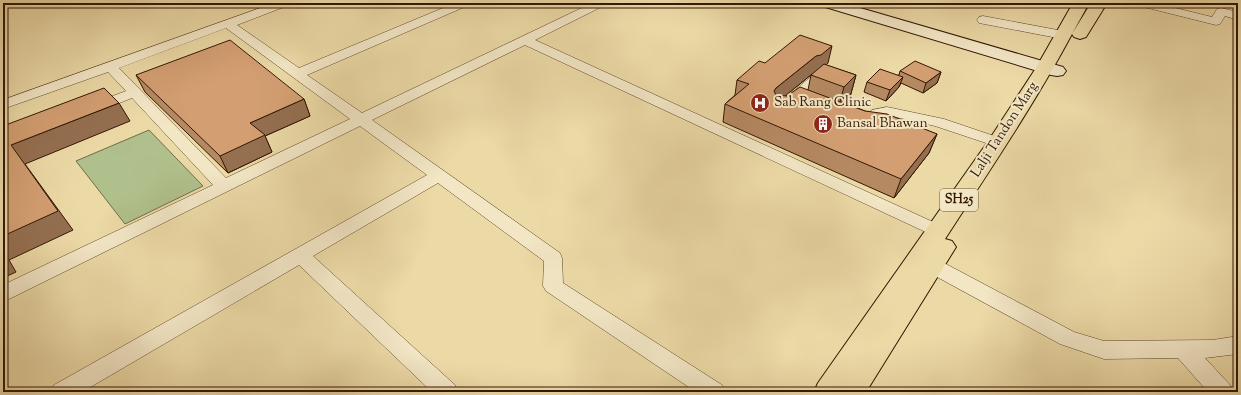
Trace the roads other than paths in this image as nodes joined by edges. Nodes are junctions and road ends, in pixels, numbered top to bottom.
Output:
1 (285, 3) edge
2 (465, 3) edge
3 (602, 3) edge
4 (827, 3) edge
5 (1081, 3) edge
6 (1099, 3) edge
7 (1140, 3) edge
8 (1238, 16) edge
9 (983, 20) dead end
10 (228, 24) junction
11 (1063, 35) junction
12 (525, 40) junction
13 (110, 66) junction
14 (1051, 69) junction
15 (297, 74) junction
16 (818, 78) edge
17 (135, 92) junction
18 (794, 98) junction
19 (808, 104) edge
20 (3, 105) edge
21 (779, 110) edge
22 (84, 112) edge
23 (361, 120) junction
24 (849, 120) edge
25 (998, 142) junction
26 (438, 176) junction
27 (224, 186) junction
28 (938, 231) junction
29 (300, 255) junction
30 (925, 262) junction
31 (3, 294) edge
32 (1238, 345) edge
33 (1183, 349) junction
34 (62, 392) edge
35 (447, 392) edge
36 (714, 392) edge
37 (828, 392) edge
38 (850, 392) edge
39 (1222, 392) edge

1 - 10 street
2 - 15 street
3 - 12 street
4 - 14 street
5 - 11 main road, Lalji Tandon Marg / SH25
6 - 14 main road, Lalji Tandon Marg / SH25
7 - 8 street
9 - 11 street
10 - 13 street
10 - 15 street
11 - 14 main road, Lalji Tandon Marg / SH25
12 - 23 street
12 - 28 street
13 - 17 street
13 - 20 street
14 - 25 main road, Lalji Tandon Marg / SH25
14 - 30 main road, Lalji Tandon Marg / SH25
15 - 23 street
16 - 18 street
17 - 22 street
17 - 27 street
18 - 19 street
18 - 21 street
23 - 26 street
23 - 27 street
24 - 25 street
25 - 28 main road, Lalji Tandon Marg / SH25
26 - 29 street
26 - 36 street
27 - 31 street
28 - 30 main road, Lalji Tandon Marg / SH25
29 - 34 street
29 - 35 street
30 - 33 street
30 - 37 main road, Lalji Tandon Marg / SH25
30 - 38 main road, Lalji Tandon Marg / SH25
32 - 33 street
33 - 39 street

